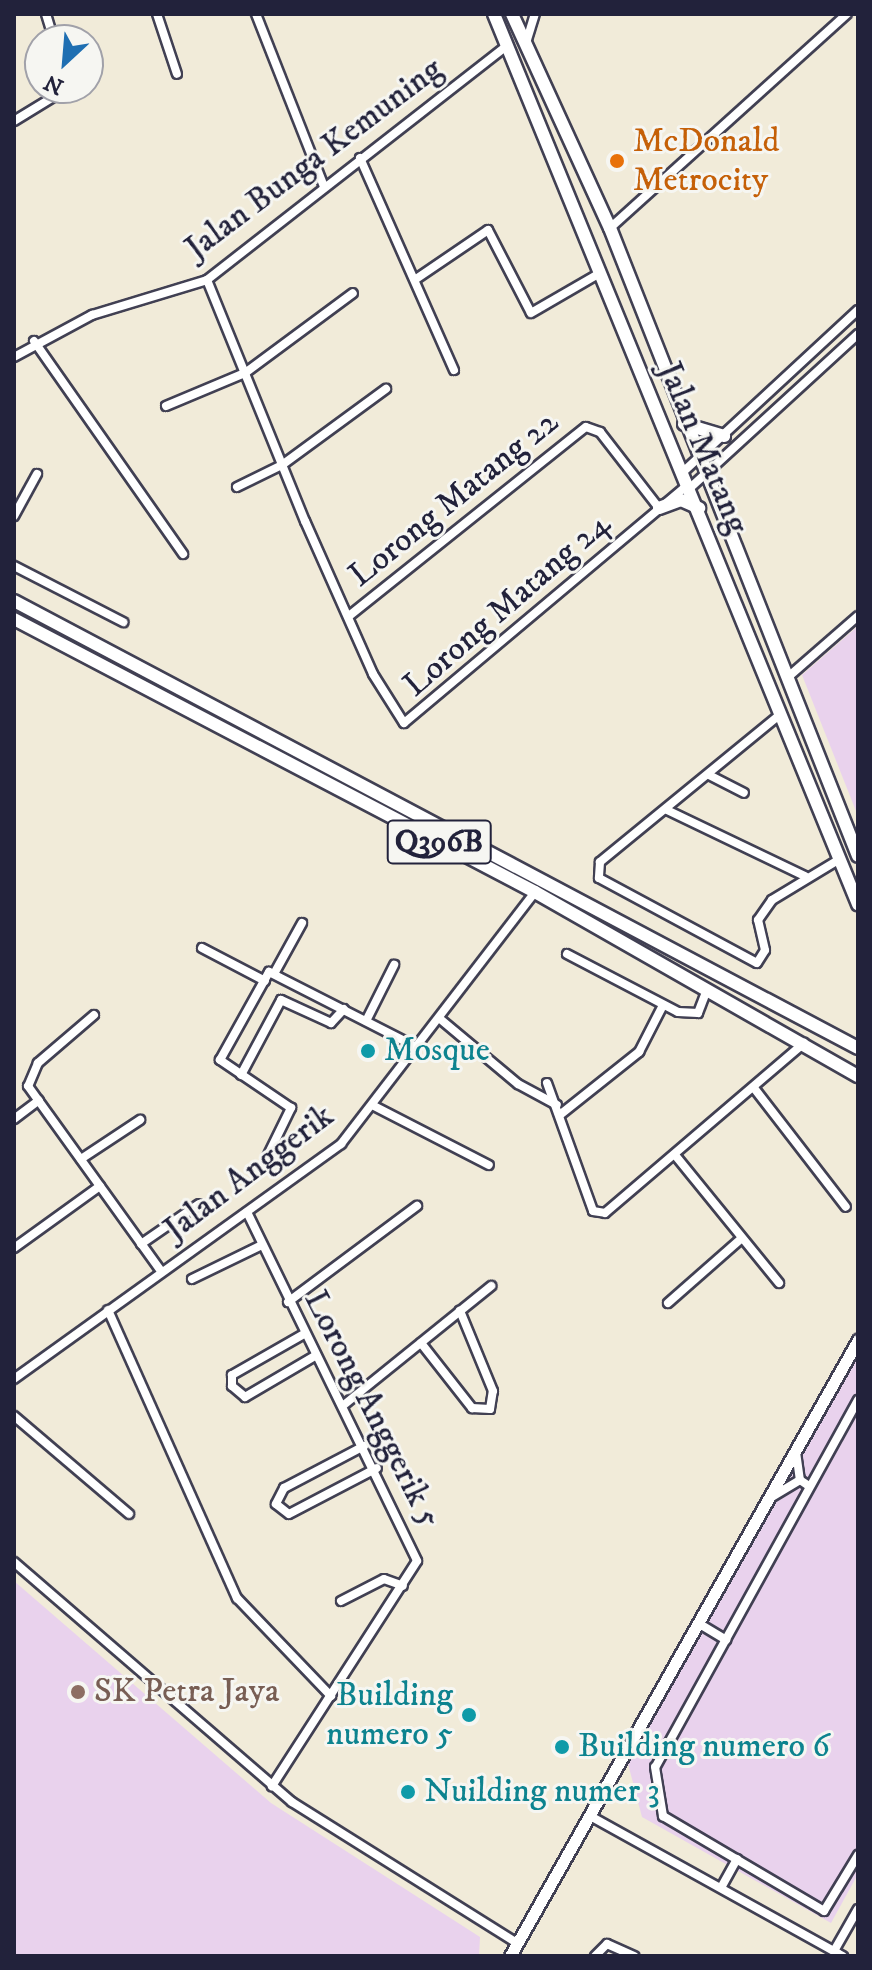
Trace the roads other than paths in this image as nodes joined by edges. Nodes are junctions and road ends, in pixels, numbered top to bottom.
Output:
1 (157, 14) edge
2 (256, 14) edge
3 (494, 14) edge
4 (512, 14) edge
5 (535, 14) edge
6 (847, 14) edge
7 (526, 44) junction
8 (507, 46) junction
9 (177, 74) dead end
10 (42, 104) edge
11 (14, 121) edge
12 (360, 158) junction
13 (324, 187) junction
14 (610, 228) junction
15 (600, 273) junction
16 (416, 279) junction
17 (207, 280) junction
18 (353, 293) dead end
19 (858, 310) edge
20 (858, 334) edge
21 (34, 341) junction
22 (14, 357) edge
23 (799, 364) junction
24 (454, 370) dead end
25 (245, 373) junction
26 (811, 377) junction
27 (386, 389) dead end
28 (166, 406) dead end
29 (684, 424) junction
30 (724, 436) junction
31 (698, 460) junction
32 (282, 465) junction
33 (37, 474) dead end
34 (704, 477) junction
35 (687, 482) junction
36 (237, 487) dead end
37 (659, 508) junction
38 (699, 508) junction
39 (14, 516) edge
40 (183, 554) dead end
41 (14, 566) edge
42 (14, 601) edge
43 (349, 616) junction
44 (858, 616) edge
45 (14, 619) edge
46 (123, 622) dead end
47 (787, 678) junction
48 (777, 717) junction
49 (709, 775) junction
50 (744, 793) dead end
51 (667, 810) junction
52 (858, 856) edge
53 (840, 859) junction
54 (805, 876) junction
55 (535, 892) junction
56 (858, 904) edge
57 (302, 923) dead end
58 (202, 948) dead end
59 (567, 954) dead end
60 (394, 965) dead end
61 (275, 972) junction
62 (265, 981) junction
63 (707, 989) junction
64 (663, 1005) junction
65 (344, 1009) junction
66 (94, 1015) dead end
67 (439, 1018) junction
68 (366, 1021) junction
69 (804, 1043) junction
70 (416, 1047) junction
71 (858, 1048) edge
72 (241, 1075) junction
73 (858, 1076) edge
74 (547, 1083) dead end
75 (754, 1088) junction
76 (39, 1100) junction
77 (374, 1106) junction
78 (559, 1109) junction
79 (14, 1119) edge
80 (140, 1120) dead end
81 (675, 1155) junction
82 (267, 1157) dead end
83 (81, 1159) junction
84 (489, 1165) dead end
85 (100, 1186) junction
86 (199, 1204) dead end
87 (417, 1206) dead end
88 (846, 1207) dead end
89 (247, 1212) junction
90 (742, 1238) junction
91 (141, 1244) junction
92 (262, 1245) junction
93 (14, 1248) edge
94 (161, 1271) junction
95 (192, 1279) dead end
96 (779, 1283) dead end
97 (491, 1286) dead end
98 (288, 1302) junction
99 (668, 1303) dead end
100 (108, 1310) junction
101 (460, 1311) junction
102 (304, 1334) junction
103 (858, 1340) edge
104 (421, 1343) junction
105 (315, 1356) junction
106 (16, 1374) edge
107 (858, 1400) edge
108 (345, 1404) junction
109 (14, 1416) edge
110 (364, 1446) junction
111 (796, 1450) junction
112 (377, 1468) junction
113 (800, 1480) junction
114 (809, 1486) junction
115 (768, 1500) junction
116 (129, 1514) dead end
117 (14, 1562) edge
118 (403, 1586) junction
119 (341, 1601) dead end
120 (698, 1623) junction
121 (726, 1640) junction
122 (331, 1696) junction
123 (272, 1786) junction
124 (592, 1817) junction
125 (858, 1855) edge
126 (737, 1859) junction
127 (722, 1886) junction
128 (858, 1909) edge
129 (517, 1943) junction
130 (834, 1951) junction
131 (510, 1956) edge
132 (595, 1956) edge
133 (634, 1956) edge
134 (843, 1956) edge

1 - 9 street
2 - 13 street
3 - 8 main road, Jalan Matang
4 - 7 main road, Jalan Matang
5 - 7 street
6 - 14 street
7 - 14 main road, Jalan Matang
8 - 12 street, Jalan Bunga Kemuning
8 - 15 main road, Jalan Matang
10 - 11 street
12 - 13 street, Jalan Bunga Kemuning
12 - 16 street
13 - 17 street, Jalan Bunga Kemuning
14 - 29 main road, Jalan Matang
15 - 16 street
15 - 35 main road, Jalan Matang
16 - 24 street
17 - 21 street, Jalan Bunga Kemuning
17 - 25 street
18 - 25 street
19 - 23 street
20 - 26 street
21 - 22 street, Jalan Bunga Kemuning
21 - 40 street
23 - 26 street
23 - 30 street
25 - 28 street
25 - 32 street
26 - 34 street
27 - 32 street
29 - 30 main road
29 - 31 main road, Jalan Matang
30 - 31 street
31 - 34 main road, Jalan Matang
31 - 35 street
32 - 36 street
32 - 43 street
33 - 39 street
34 - 35 street
34 - 47 main road, Jalan Matang
35 - 37 street, Lorong Matang 24
35 - 38 main road, Jalan Matang
37 - 38 main road
37 - 43 street, Lorong Matang 22
37 - 43 street, Lorong Matang 24
38 - 48 main road, Jalan Matang
41 - 46 street
42 - 71 main road
44 - 47 street
45 - 55 main road, Q396B
47 - 52 main road, Jalan Matang
48 - 49 street
48 - 53 main road, Jalan Matang
49 - 50 street
49 - 51 street
51 - 54 street
51 - 54 street
53 - 54 street
53 - 56 main road, Jalan Matang
55 - 63 main road, Q396B
55 - 67 street, Jalan Anggerik
57 - 61 street
58 - 62 street
59 - 64 street
60 - 68 street
61 - 62 street
61 - 65 street
62 - 72 street
63 - 64 street
63 - 69 main road, Q396B
64 - 78 street
65 - 68 street
65 - 72 street
66 - 76 street
67 - 70 street, Jalan Anggerik
67 - 78 street
68 - 70 street
69 - 73 main road, Q396B
69 - 75 street
70 - 77 street, Jalan Anggerik
72 - 82 street
74 - 78 street
75 - 81 street
75 - 88 street
76 - 79 street
76 - 83 street
77 - 84 street
77 - 89 street, Jalan Anggerik
78 - 81 street
80 - 83 street
81 - 90 street
83 - 85 street
85 - 91 street
85 - 93 street
86 - 91 street
87 - 98 street
89 - 92 street, Lorong Anggerik 5
89 - 94 street, Jalan Anggerik
90 - 96 street
90 - 99 street
91 - 94 street
92 - 95 street
92 - 98 street, Lorong Anggerik 5
94 - 100 street, Jalan Anggerik
97 - 101 street
98 - 102 street, Lorong Anggerik 5
100 - 106 street, Jalan Anggerik
100 - 122 street
101 - 104 street
101 - 104 street
102 - 105 street, Lorong Anggerik 5
102 - 105 street
103 - 111 street
104 - 108 street
105 - 108 street, Lorong Anggerik 5
107 - 114 street
108 - 110 street, Lorong Anggerik 5
109 - 116 street
110 - 112 street, Lorong Anggerik 5
110 - 112 street
111 - 113 street
111 - 115 street
112 - 118 street, Lorong Anggerik 5
113 - 114 street
113 - 115 street
114 - 121 street
115 - 120 street
117 - 123 street
118 - 119 street
118 - 122 street, Lorong Anggerik 5
120 - 121 street
120 - 124 street
121 - 126 street
122 - 123 street, Lorong Anggerik 5
123 - 129 street
124 - 127 street
124 - 129 street
125 - 126 street
126 - 127 street
127 - 130 street
128 - 130 street
129 - 131 street
130 - 134 street
132 - 133 street

